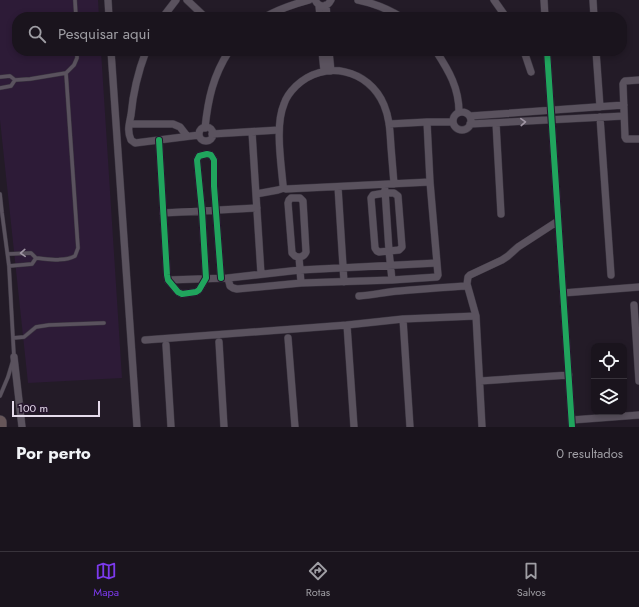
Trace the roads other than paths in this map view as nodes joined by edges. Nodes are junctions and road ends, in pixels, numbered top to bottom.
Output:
1 (75, 0) edge
2 (108, 0) edge
3 (176, 0) edge
4 (187, 0) edge
5 (310, 0) edge
6 (358, 0) edge
7 (494, 0) edge
8 (544, 0) edge
9 (593, 0) edge
10 (76, 12) edge
11 (109, 12) edge
12 (167, 12) edge
13 (200, 12) edge
14 (273, 12) edge
15 (393, 12) edge
16 (502, 12) edge
17 (545, 12) edge
18 (594, 12) edge
19 (77, 56) edge
20 (111, 56) edge
21 (144, 56) edge
22 (226, 56) edge
23 (323, 56) edge
24 (329, 56) edge
25 (439, 56) edge
26 (526, 56) edge
27 (547, 56) edge
28 (596, 56) edge
29 (327, 71) junction
30 (531, 72) dead end
31 (66, 73) junction
32 (0, 77) edge
33 (16, 80) junction
34 (639, 80) edge
35 (0, 88) edge
36 (624, 105) junction
37 (600, 107) junction
38 (585, 108) junction
39 (551, 110) junction
40 (459, 112) junction
41 (470, 116) junction
42 (624, 116) junction
43 (585, 118) junction
44 (600, 118) junction
45 (552, 120) junction
46 (427, 122) junction
47 (453, 122) junction
48 (496, 123) junction
49 (130, 124) junction
50 (390, 124) junction
51 (470, 124) junction
52 (205, 128) junction
53 (279, 130) junction
54 (252, 132) junction
55 (212, 134) junction
56 (199, 135) junction
57 (187, 136) junction
58 (639, 139) edge
59 (159, 140) junction
60 (206, 141) junction
61 (207, 154) junction
62 (430, 182) junction
63 (385, 184) junction
64 (394, 184) junction
65 (338, 186) junction
66 (284, 188) junction
67 (295, 188) junction
68 (385, 193) junction
69 (0, 194) edge
70 (256, 194) junction
71 (296, 198) junction
72 (257, 208) junction
73 (216, 210) junction
74 (202, 211) junction
75 (163, 213) junction
76 (501, 214) dead end
77 (558, 221) junction
78 (389, 251) junction
79 (8, 254) junction
80 (36, 258) junction
81 (299, 258) junction
82 (437, 263) junction
83 (390, 265) junction
84 (9, 266) junction
85 (343, 268) junction
86 (300, 270) junction
87 (261, 274) junction
88 (611, 275) dead end
89 (206, 278) junction
90 (225, 278) junction
91 (168, 280) junction
92 (392, 280) junction
93 (344, 282) junction
94 (301, 283) junction
95 (467, 286) junction
96 (639, 286) edge
97 (563, 293) junction
98 (359, 296) dead end
99 (634, 305) dead end
100 (476, 316) junction
101 (403, 319) junction
102 (104, 323) dead end
103 (347, 325) junction
104 (638, 337) edge
105 (13, 338) junction
106 (288, 338) dead end
107 (145, 340) dead end
108 (219, 342) dead end
109 (166, 345) dead end
110 (14, 357) junction
111 (569, 374) junction
112 (480, 381) junction
113 (639, 381) edge
114 (0, 396) edge
115 (639, 415) edge
116 (0, 422) edge
117 (572, 423) edge
118 (0, 427) edge
119 (22, 427) edge
120 (137, 427) edge
121 (171, 427) edge
122 (224, 427) edge
123 (295, 427) edge
124 (354, 427) edge
125 (410, 427) edge
126 (482, 427) edge

1 - 10 lane
2 - 11 street
3 - 12 street
4 - 13 street
5 - 14 street
6 - 15 street
7 - 16 street
8 - 17 street
9 - 18 street
19 - 31 lane
20 - 120 street
21 - 49 street
22 - 52 street
23 - 29 street
24 - 29 street
25 - 40 street
26 - 30 street
27 - 39 street
28 - 37 street
29 - 50 street
29 - 53 street
31 - 33 lane
31 - 80 lane
32 - 33 lane
33 - 35 lane
34 - 36 street
36 - 37 street
36 - 42 street
37 - 38 street
38 - 39 street
38 - 43 street
39 - 41 street
39 - 45 street
40 - 41 street
40 - 47 street
41 - 51 street
42 - 44 street
42 - 58 street
43 - 44 street
43 - 45 street
44 - 88 street
48 -> 45 street
45 - 77 street
46 - 47 street
46 - 50 street
46 - 62 street
47 - 51 street
48 - 51 street
48 - 76 street
49 - 57 street
49 - 59 street
50 - 64 street
52 - 55 street
52 - 56 street
53 - 54 street
53 - 66 street
54 - 55 street
54 - 70 street
55 - 60 street
56 - 57 street
56 - 60 street
57 - 59 street
59 - 75 street
60 - 61 street
61 - 73 street
61 - 74 street
62 - 64 street
62 - 82 street
63 - 64 street
63 - 65 street
63 - 68 street
65 - 67 street
65 - 85 street
66 - 67 street
66 - 70 street
67 - 71 street
68 - 78 street
68 - 78 street
68 - 78 street
69 - 79 lane
70 - 72 street
71 - 81 street
71 - 81 street
72 - 73 street
72 - 87 street
73 - 74 street
73 - 90 street
74 - 75 street
74 - 89 street
75 - 91 street
77 - 95 street
77 - 97 street
78 - 83 street
80 -> 79 lane
79 - 84 lane
80 - 84 lane
81 - 86 street
82 - 83 street
82 - 92 street
83 - 85 street
83 - 92 street
84 - 105 lane
85 - 86 street
85 - 93 street
86 - 87 street
86 - 94 street
87 - 90 street
89 - 90 street
89 - 91 street
89 - 91 street
90 - 94 street
92 - 93 street
93 - 94 street
95 - 98 street
95 - 100 street
96 - 97 street
97 - 111 street
99 - 104 street
100 - 101 street
100 - 112 street
101 - 103 street
101 - 125 street
102 - 105 lane
103 - 107 street
103 - 124 street
104 - 113 street
105 - 110 lane
106 - 123 street
108 - 122 street
109 - 121 street
110 - 114 lane
110 - 119 street
111 - 112 street
111 - 117 street
112 - 126 street
115 - 117 street
116 - 118 highway

